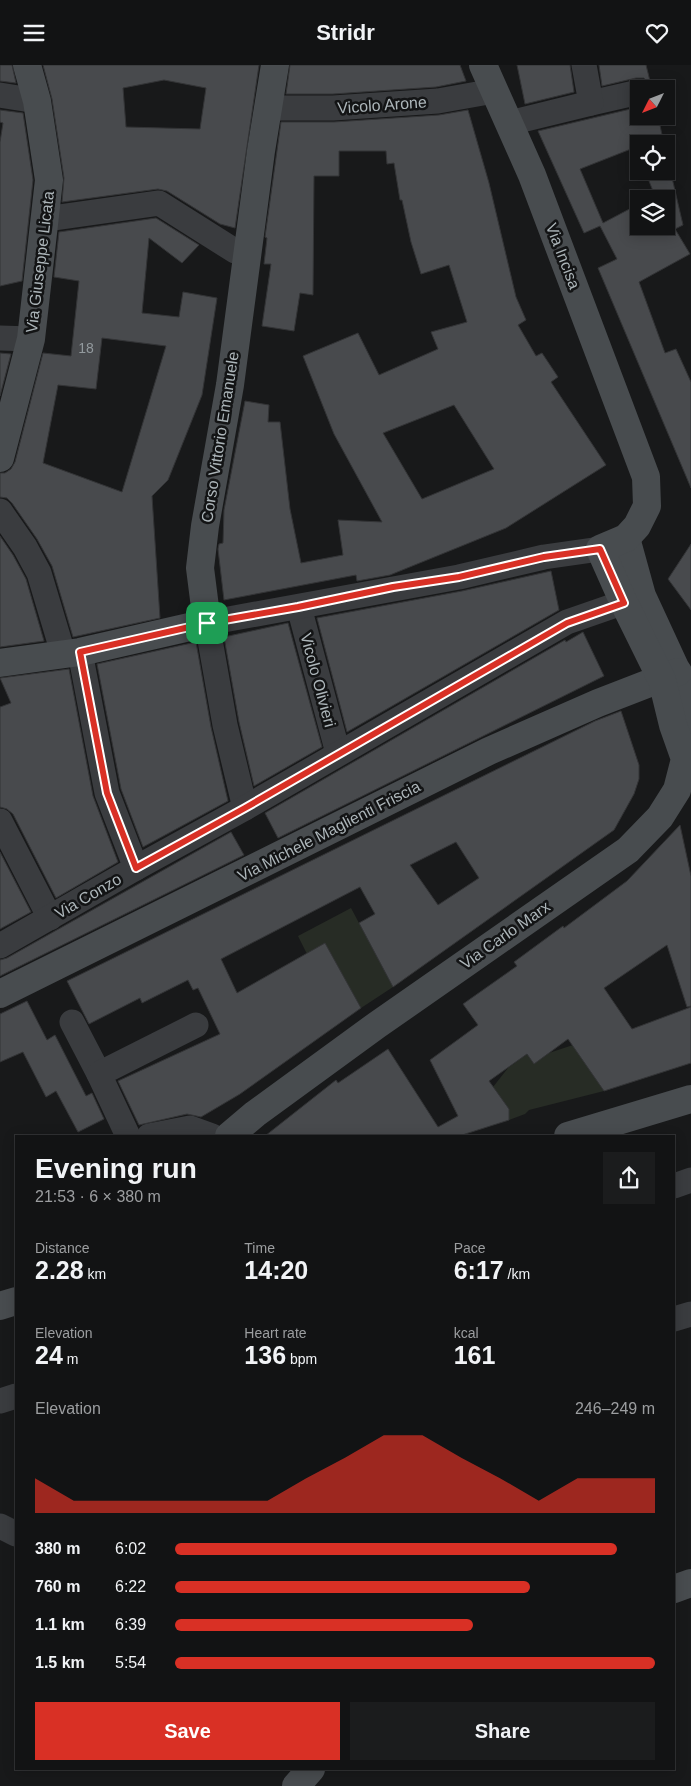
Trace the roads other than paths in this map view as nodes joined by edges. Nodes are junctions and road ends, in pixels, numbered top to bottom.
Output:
1 (27, 65) edge
2 (275, 65) edge
3 (483, 65) edge
4 (584, 65) edge
5 (494, 91) junction
6 (630, 94) edge
7 (0, 95) edge
8 (37, 101) junction
9 (591, 103) junction
10 (269, 108) junction
11 (509, 123) junction
12 (46, 219) junction
13 (248, 254) junction
14 (0, 337) edge
15 (31, 339) junction
16 (0, 457) edge
17 (0, 511) edge
18 (626, 538) junction
19 (600, 549) junction
20 (633, 599) junction
21 (298, 607) junction
22 (207, 623) junction
23 (72, 652) junction
24 (0, 663) edge
25 (677, 673) edge
26 (691, 720) edge
27 (688, 747) edge
28 (338, 753) junction
29 (685, 790) edge
30 (245, 808) junction
31 (0, 821) edge
32 (136, 868) junction
33 (50, 918) junction
34 (0, 946) edge
35 (0, 994) edge
36 (72, 1022) dead end
37 (196, 1025) dead end
38 (99, 1074) junction
39 (691, 1099) edge
40 (128, 1135) edge
41 (155, 1135) edge
42 (209, 1135) edge
43 (229, 1135) edge
44 (571, 1135) edge
45 (691, 1180) edge
46 (675, 1186) edge
47 (15, 1301) edge
48 (0, 1306) edge
49 (691, 1314) edge
50 (675, 1319) edge
51 (15, 1397) edge
52 (0, 1401) edge
53 (0, 1526) edge
54 (15, 1534) edge
55 (691, 1583) edge
56 (675, 1589) edge
57 (310, 1770) edge
58 (296, 1786) edge

1 - 8 street, Via Giuseppe Licata
2 - 10 street, Corso Vittorio Emanuele
3 - 5 street, Via Incisa
4 - 9 street
5 - 10 street, Vicolo Arone
5 - 11 street, Via Incisa
6 - 9 street
7 - 8 street
8 - 12 street, Via Giuseppe Licata
9 - 11 street
10 - 13 street, Corso Vittorio Emanuele
11 - 18 street, Via Incisa
12 - 13 street
12 - 15 street, Via Giuseppe Licata
13 - 22 street, Corso Vittorio Emanuele
14 - 15 street
15 - 16 street, Via Giuseppe Licata
17 - 23 street
18 - 19 street
18 - 20 street
19 - 20 street
19 - 21 street
20 - 25 street
20 - 28 street, Via Conzo
21 - 22 street
21 - 28 street, Vicolo Olivieri
22 - 23 street
22 - 30 street, Corso Vittorio Emanuele
23 - 24 street
23 - 32 street
25 - 26 street
25 - 27 street, Via Carlo Marx
25 - 35 street, Via Michele Maglienti Friscia
27 - 29 street, Via Carlo Marx
28 - 30 street, Via Conzo
29 - 43 street, Via Carlo Marx
30 - 32 street, Via Conzo
31 - 33 street
32 - 33 street, Via Conzo
33 - 34 street, Via Conzo
36 - 38 street
37 - 38 street
38 - 40 street
39 - 44 street
41 - 42 street
45 - 46 street
47 - 48 street
49 - 50 street
51 - 52 street
53 - 54 street
55 - 56 street
57 - 58 street

